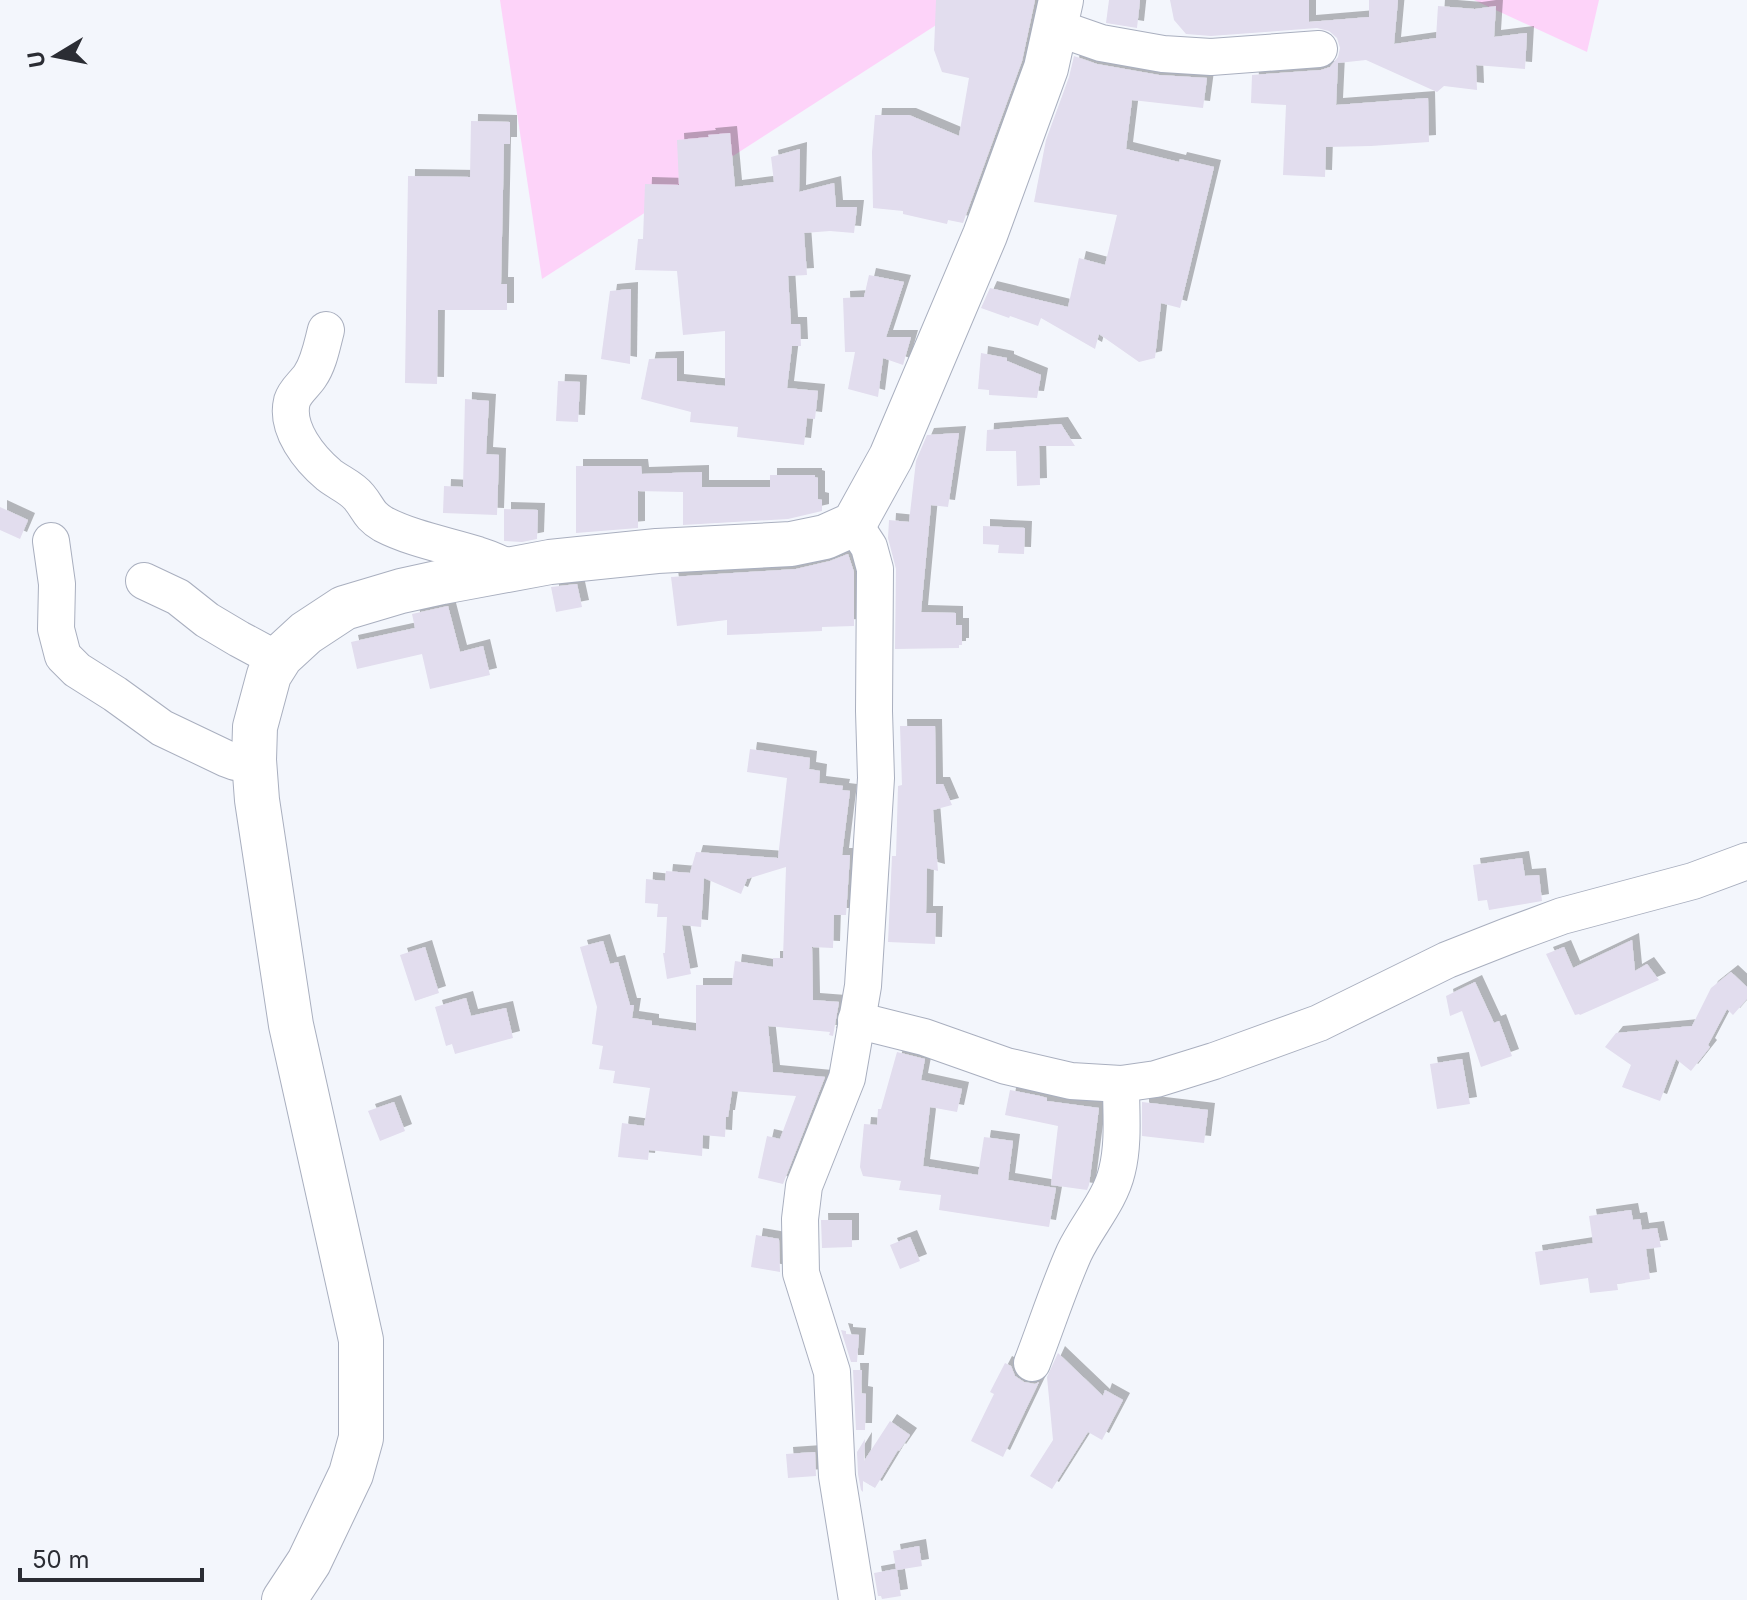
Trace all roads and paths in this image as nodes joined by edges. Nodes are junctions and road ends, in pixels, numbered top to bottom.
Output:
1 (1058, 14) edge
2 (1319, 49) dead end
3 (326, 330) dead end
4 (854, 524) junction
5 (51, 541) dead end
6 (512, 569) junction
7 (144, 581) dead end
8 (281, 656) junction
9 (254, 760) junction
10 (1747, 861) edge
11 (856, 1020) junction
12 (1121, 1084) junction
13 (1032, 1363) dead end
14 (284, 1600) edge
15 (857, 1600) edge

1 - 2 street
1 - 4 main road
3 - 6 street
4 - 6 main road
4 - 11 street
5 - 9 street
6 - 8 main road
7 - 8 street
8 - 9 main road
9 - 14 main road
10 - 12 street
11 - 12 street
11 - 15 street
12 - 13 street

